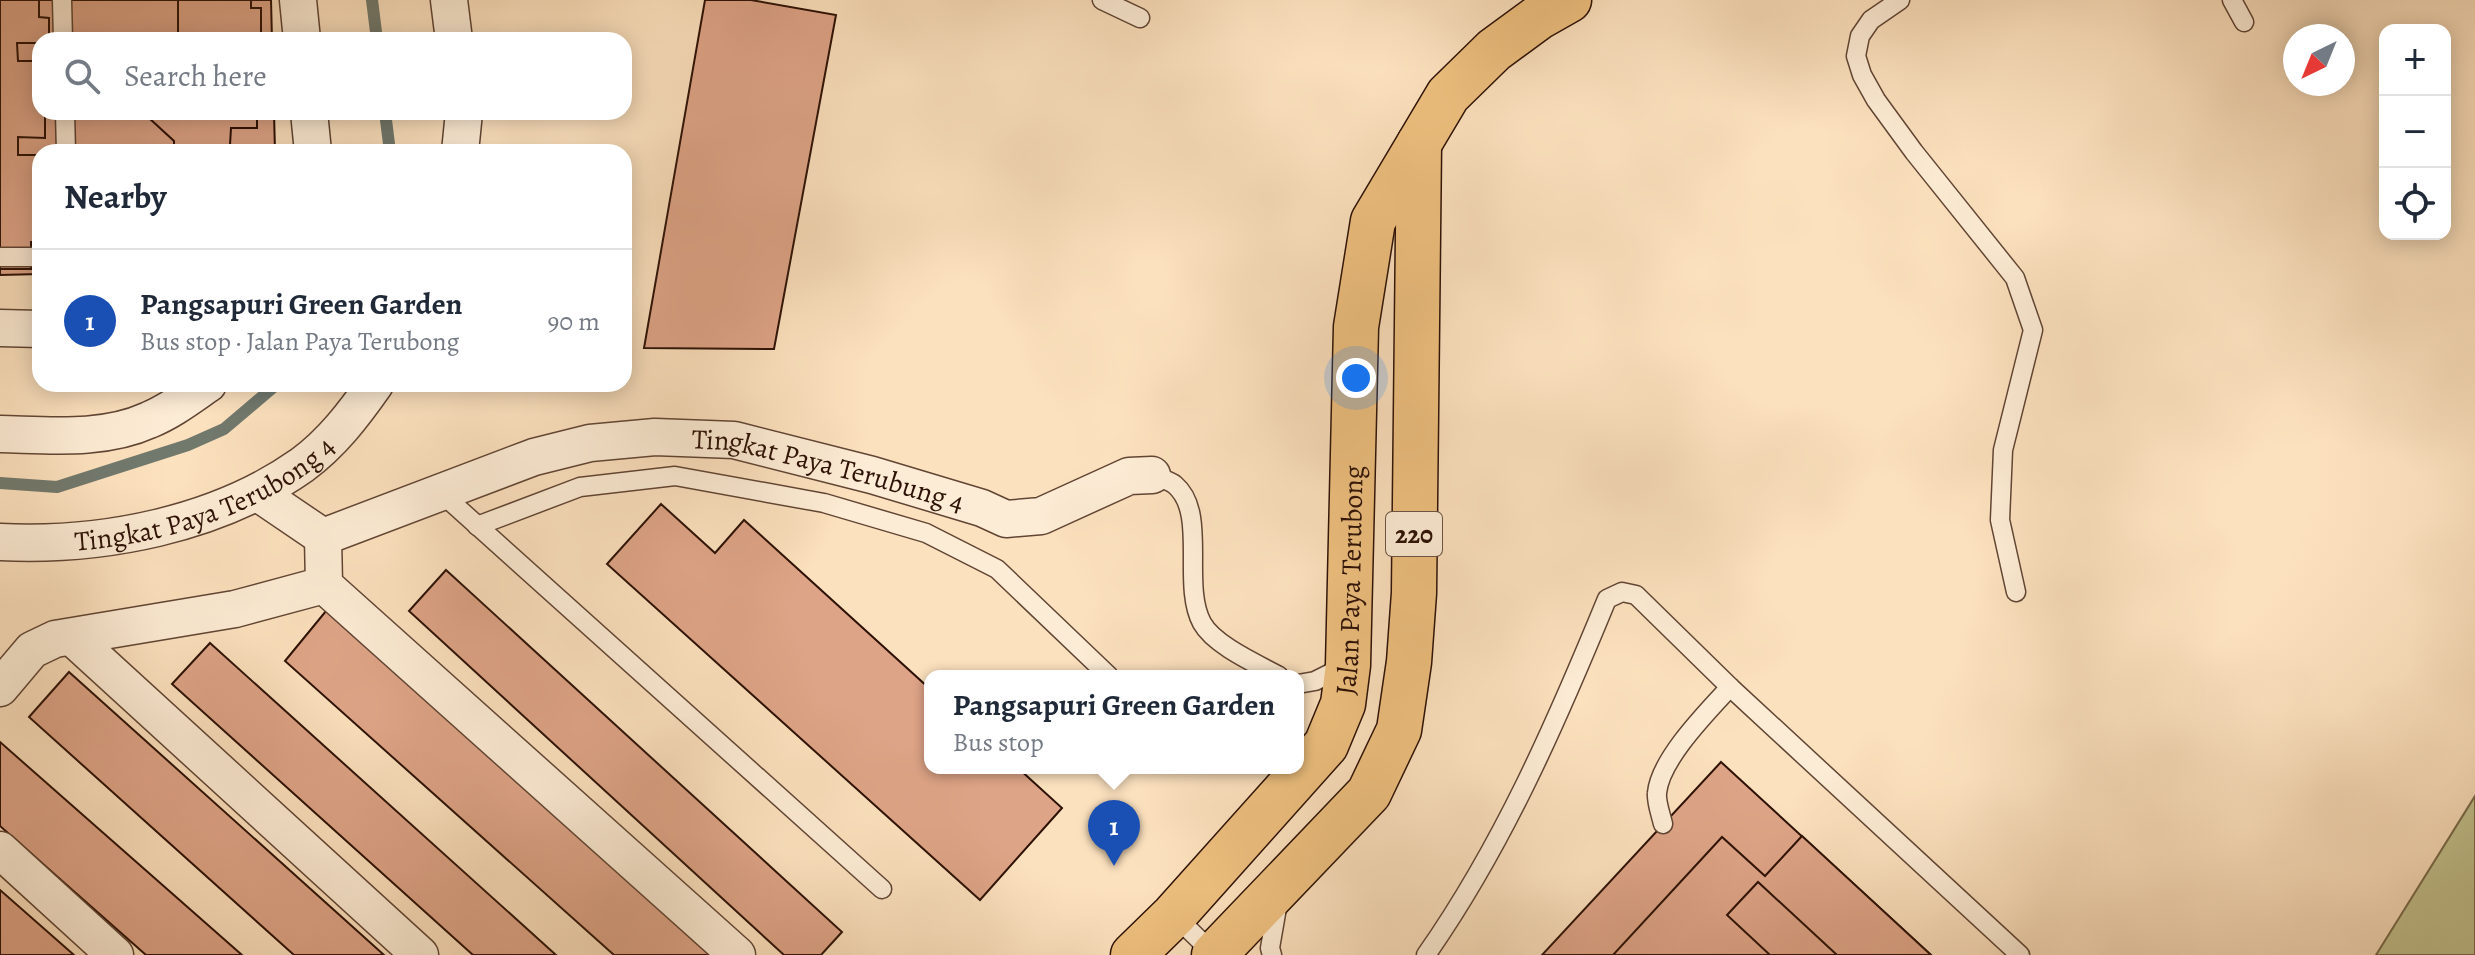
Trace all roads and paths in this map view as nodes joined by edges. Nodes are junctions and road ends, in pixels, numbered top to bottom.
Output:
1 (62, 0) edge
2 (298, 0) edge
3 (449, 0) edge
4 (1102, 0) edge
5 (1569, 0) edge
6 (1900, 0) edge
7 (2232, 0) edge
8 (1140, 18) dead end
9 (2244, 22) dead end
10 (63, 32) edge
11 (301, 32) edge
12 (453, 32) edge
13 (65, 120) edge
14 (310, 120) edge
15 (463, 120) edge
16 (1419, 142) junction
17 (66, 144) edge
18 (312, 144) edge
19 (461, 144) edge
20 (0, 257) edge
21 (32, 257) edge
22 (0, 328) edge
23 (32, 329) edge
24 (196, 392) edge
25 (370, 392) edge
26 (0, 434) edge
27 (1152, 475) joint
28 (440, 492) junction
29 (258, 493) junction
30 (477, 526) junction
31 (323, 537) junction
32 (0, 542) edge
33 (324, 585) junction
34 (2016, 592) dead end
35 (72, 637) junction
36 (1348, 665) junction
37 (1103, 670) edge
38 (1268, 670) edge
39 (1304, 683) edge
40 (1730, 687) junction
41 (0, 688) edge
42 (1304, 770) edge
43 (1300, 774) edge
44 (1663, 824) dead end
45 (0, 850) edge
46 (1282, 884) junction
47 (882, 889) dead end
48 (1174, 915) junction
49 (115, 955) edge
50 (420, 955) edge
51 (737, 955) edge
52 (1133, 955) edge
53 (1214, 955) edge
54 (1272, 955) edge
55 (1426, 955) edge
56 (2020, 955) edge

1 - 10 lane
2 - 11 street
3 - 12 street
4 - 8 lane
5 - 16 main road, Jalan Paya Terubong
6 - 34 lane
7 - 9 lane
13 - 17 lane
14 - 18 street
15 - 19 street
16 - 36 main road, Jalan Paya Terubong
16 - 46 main road, 220
20 - 21 lane
22 - 23 street
24 - 26 street
25 - 29 street, Tingkat Paya Terubong 4
27 - 28 street, Tingkat Paya Terubung 4
27 - 38 lane, Tingkat Paya Terubung 4
28 - 30 lane
28 - 31 street, Tingkat Paya Terubung 4
29 - 31 street
29 - 32 street, Tingkat Paya Terubong 4
30 - 37 lane
30 - 47 lane
31 - 33 street
33 - 35 street
33 - 51 street
35 - 41 street
35 - 50 street
36 - 39 lane
36 - 42 main road, Jalan Paya Terubong
40 - 44 lane
40 - 55 lane
40 - 56 lane
43 - 48 main road, Jalan Paya Terubong
45 - 49 street
46 - 53 main road, 220
46 - 54 lane
48 - 52 main road, Jalan Paya Terubong
48 - 53 lane

